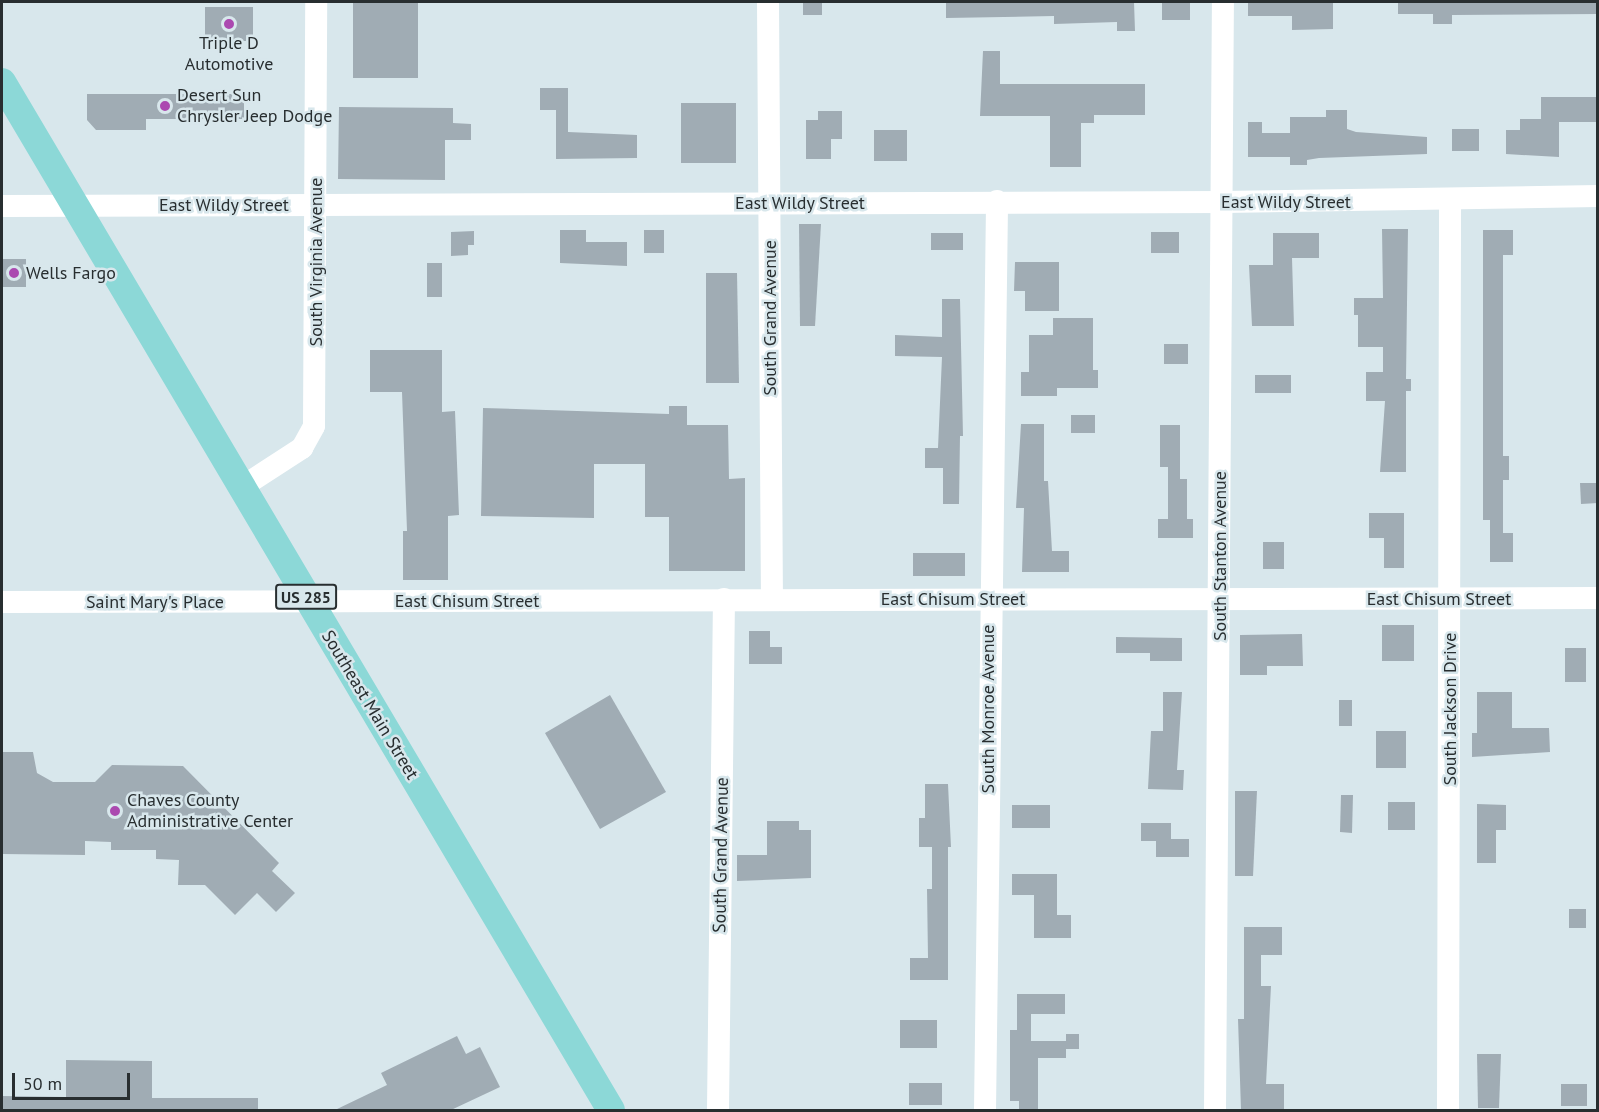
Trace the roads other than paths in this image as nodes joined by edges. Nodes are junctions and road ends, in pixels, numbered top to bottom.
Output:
1 (316, 2) edge
2 (768, 2) edge
3 (1223, 2) edge
4 (2, 82) edge
5 (1598, 196) edge
6 (1450, 200) junction
7 (997, 201) junction
8 (1223, 202) junction
9 (769, 203) junction
10 (315, 204) junction
11 (2, 206) edge
12 (75, 206) junction
13 (242, 487) junction
14 (1598, 598) edge
15 (724, 599) junction
16 (772, 599) junction
17 (993, 599) junction
18 (1220, 599) junction
19 (1450, 599) junction
20 (2, 602) edge
21 (309, 602) junction
22 (611, 1110) edge
23 (718, 1110) edge
24 (985, 1110) edge
25 (1215, 1110) edge
26 (1448, 1110) edge

1 - 10 street, South Virginia Avenue
2 - 9 street, South Grand Avenue
3 - 8 street, South Stanton Avenue
4 - 12 main road, Southeast Main Street / US 285
5 - 6 street, East Wildy Street
6 - 8 street, East Wildy Street
6 - 19 street, South Jackson Drive
7 - 8 street, East Wildy Street
7 - 9 street, East Wildy Street
7 - 17 street, South Monroe Avenue
8 - 18 street, South Stanton Avenue
9 - 10 street, East Wildy Street
9 - 16 street, South Grand Avenue
10 - 12 street, East Wildy Street
10 - 13 street, South Virginia Avenue
11 - 12 street, East Wildy Street
12 - 13 main road, Southeast Main Street / US 285
13 - 21 main road, Southeast Main Street / US 285
14 - 19 street, East Chisum Street
15 - 16 street, East Chisum Street
15 - 21 street, East Chisum Street
15 - 23 street, South Grand Avenue
16 - 17 street, East Chisum Street
17 - 18 street, East Chisum Street
17 - 24 street, South Monroe Avenue
18 - 19 street, East Chisum Street
18 - 25 street, South Stanton Avenue
19 - 26 street, South Jackson Drive
20 - 21 street, Saint Mary's Place
21 - 22 main road, Southeast Main Street / US 285

